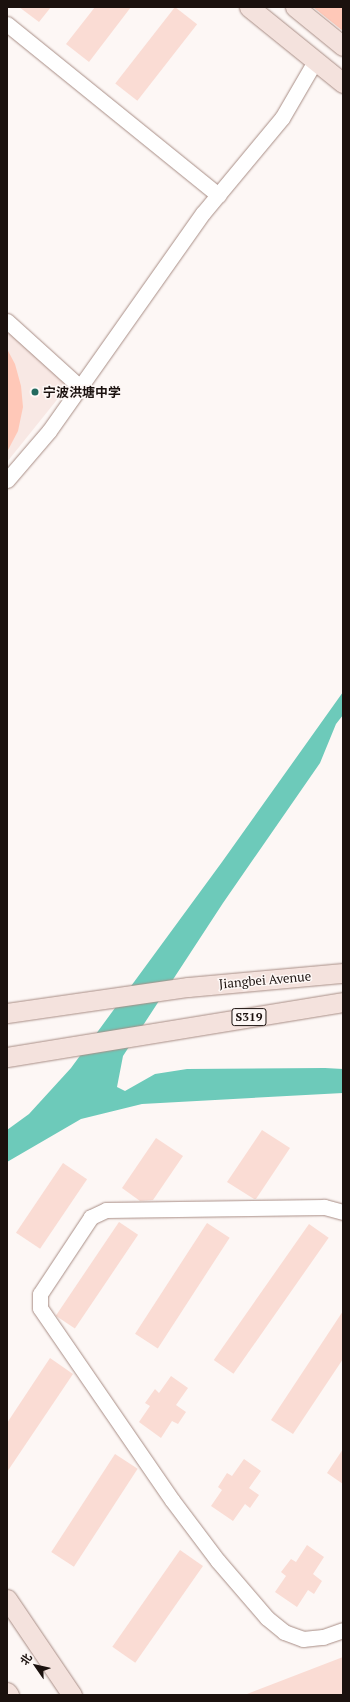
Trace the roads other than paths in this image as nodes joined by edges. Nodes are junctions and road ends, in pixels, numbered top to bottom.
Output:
1 (249, 7) edge
2 (295, 7) edge
3 (7, 24) edge
4 (343, 46) edge
5 (315, 61) junction
6 (343, 83) edge
7 (218, 195) junction
8 (7, 321) edge
9 (80, 387) junction
10 (7, 480) edge
11 (343, 973) edge
12 (343, 1002) edge
13 (7, 1013) edge
14 (7, 1057) edge
15 (343, 1212) edge
16 (7, 1600) edge
17 (343, 1630) edge
18 (7, 1692) edge
19 (9, 1695) edge
20 (72, 1695) edge

1 - 5 main road
2 - 4 main road
3 - 7 street
5 - 6 main road
5 - 7 street
7 - 9 street
8 - 9 street
9 - 10 street
11 - 13 main road, Jiangbei Avenue
12 - 14 main road, S319
15 - 17 street
16 - 20 main road
18 - 19 main road

